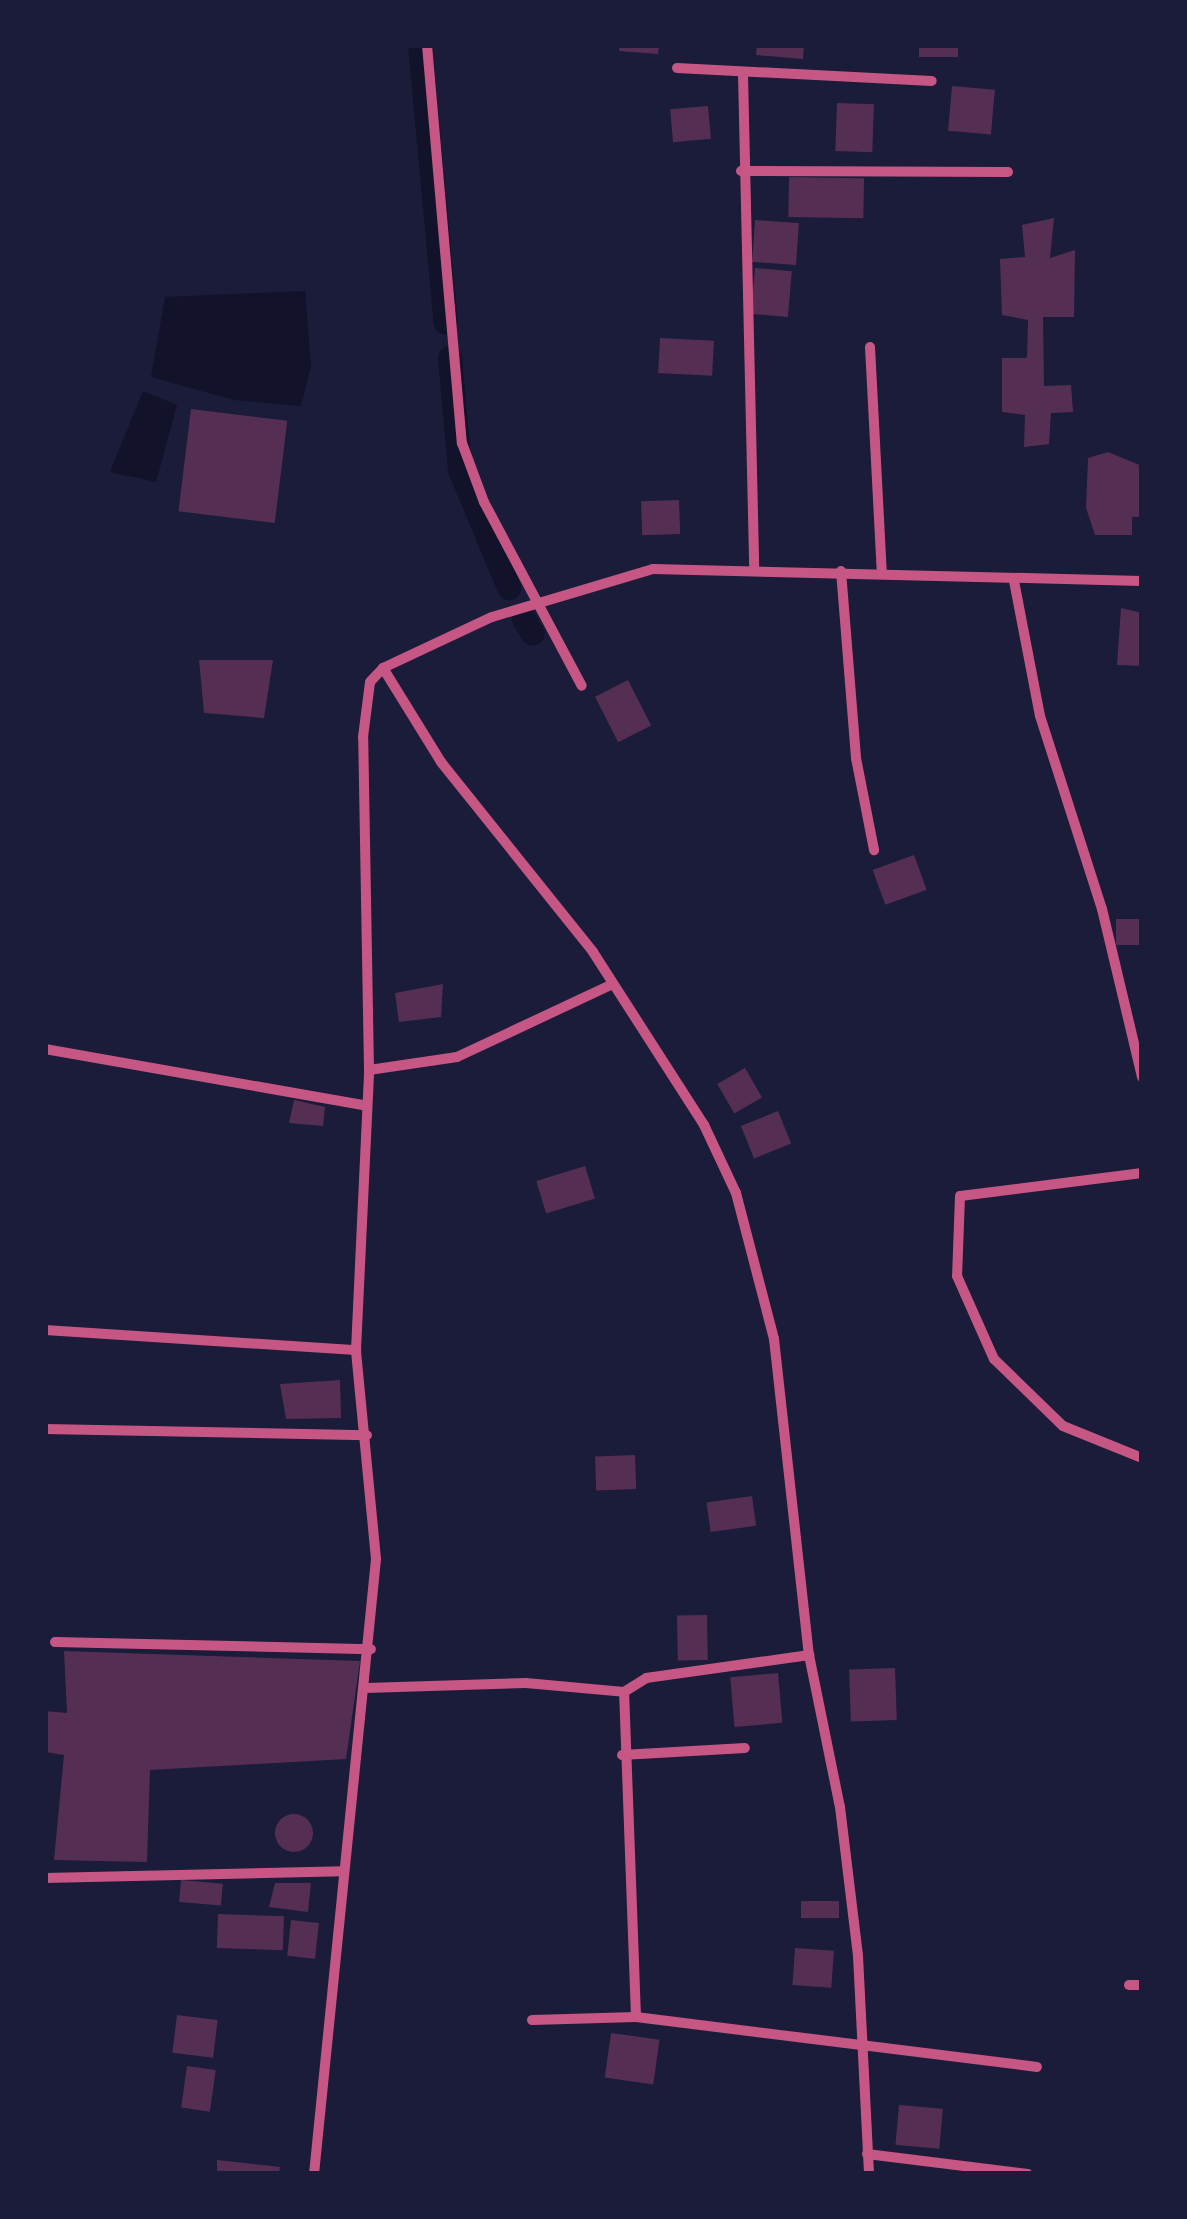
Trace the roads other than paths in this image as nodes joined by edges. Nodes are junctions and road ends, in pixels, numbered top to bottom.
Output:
1 (427, 45) edge
2 (677, 68) dead end
3 (743, 74) junction
4 (932, 81) dead end
5 (741, 171) junction
6 (1008, 172) dead end
7 (870, 347) dead end
8 (754, 566) junction
9 (841, 571) junction
10 (882, 572) junction
11 (1014, 581) junction
12 (1142, 581) edge
13 (533, 601) junction
14 (383, 668) junction
15 (582, 686) dead end
16 (874, 850) dead end
17 (613, 984) junction
18 (45, 1049) edge
19 (370, 1070) junction
20 (1142, 1077) edge
21 (367, 1106) junction
22 (1142, 1173) edge
23 (45, 1330) edge
24 (356, 1350) junction
25 (45, 1430) edge
26 (367, 1435) junction
27 (1142, 1458) edge
28 (55, 1642) dead end
29 (371, 1649) junction
30 (809, 1655) junction
31 (366, 1688) junction
32 (625, 1692) junction
33 (745, 1748) dead end
34 (622, 1755) junction
35 (343, 1871) junction
36 (45, 1878) edge
37 (637, 2017) junction
38 (532, 2020) dead end
39 (862, 2048) junction
40 (1037, 2067) dead end
41 (867, 2154) junction
42 (314, 2174) edge
43 (869, 2174) edge
44 (1028, 2174) edge

1 - 13 street
2 - 3 street
3 - 4 street
3 - 5 street
5 - 6 street
5 - 8 street
7 - 10 street
8 - 9 street
8 - 13 street
9 - 10 street
9 - 16 street
10 - 11 street
11 - 12 street
11 - 20 street
13 - 14 street
13 - 15 street
14 - 17 street
14 - 19 street
17 - 19 street
17 - 30 street
18 - 21 street
19 - 21 street
21 - 24 street
22 - 27 street
23 - 24 street
24 - 26 street
25 - 26 street
26 - 29 street
28 - 29 street
29 - 31 street
30 - 32 street
30 - 39 street
31 - 32 street
31 - 35 street
32 - 34 street
33 - 34 street
34 - 37 street
35 - 36 street
35 - 42 street
37 - 38 street
37 - 39 street
39 - 40 street
39 - 41 street
41 - 43 street
41 - 44 street

